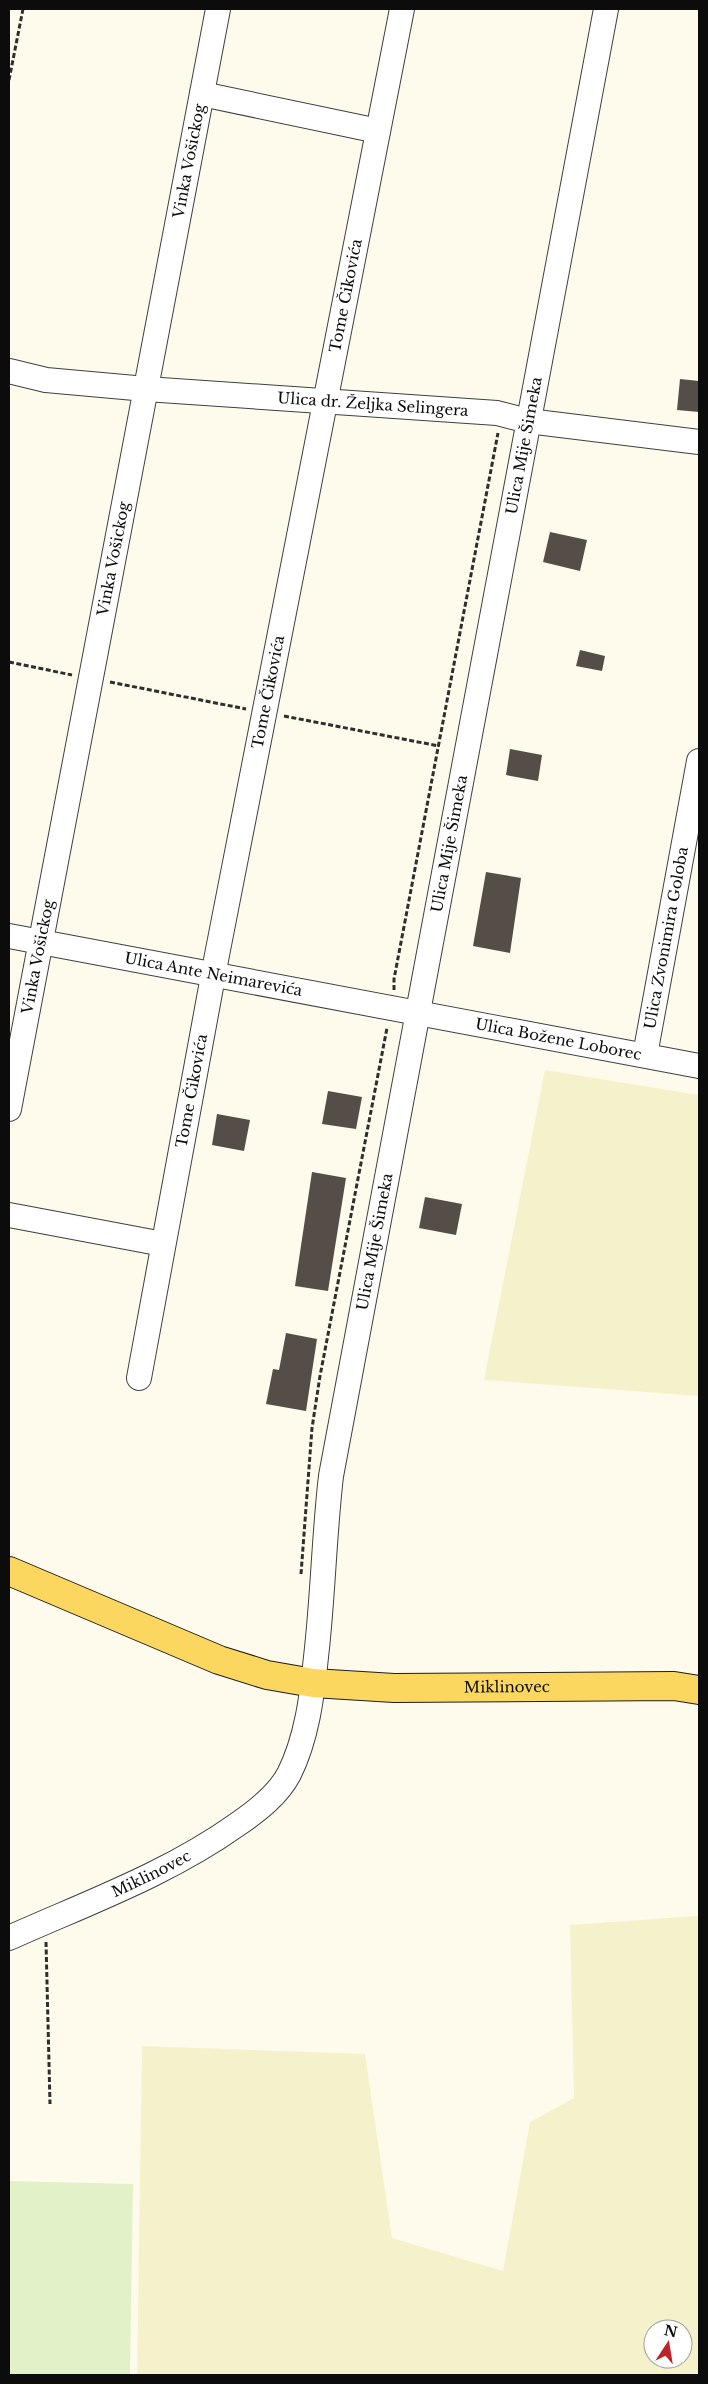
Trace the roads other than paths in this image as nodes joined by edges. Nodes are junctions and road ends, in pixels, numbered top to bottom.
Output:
1 (218, 9) edge
2 (402, 9) edge
3 (606, 9) edge
4 (202, 94) junction
5 (378, 131) junction
6 (9, 371) edge
7 (46, 380) junction
8 (9, 384) edge
9 (146, 389) junction
10 (326, 400) junction
11 (528, 421) junction
12 (699, 442) edge
13 (699, 761) edge
14 (691, 850) edge
15 (9, 936) edge
16 (40, 942) junction
17 (214, 975) junction
18 (417, 1013) junction
19 (645, 1055) junction
20 (699, 1066) edge
21 (9, 1109) edge
22 (9, 1215) edge
23 (163, 1244) junction
24 (138, 1378) dead end
25 (9, 1571) edge
26 (313, 1683) junction
27 (699, 1690) edge
28 (9, 1938) edge

1 - 4 street, Vinka Vošickog
2 - 5 street, Tome Čikovića
3 - 11 street, Ulica Mije Šimeka
4 - 5 street
4 - 9 street, Vinka Vošickog
5 - 10 street, Tome Čikovića
6 - 7 street, Ulica dr. Željka Selingera
7 - 8 street, Ulica dr. Željka Selingera
7 - 9 street, Ulica dr. Željka Selingera
9 - 10 street, Ulica dr. Željka Selingera
9 - 16 street, Vinka Vošickog
10 - 11 street, Ulica dr. Željka Selingera
10 - 17 street, Tome Čikovića
11 - 12 street, Ulica dr. Željka Selingera
11 - 18 street, Ulica Mije Šimeka
13 - 14 street, Ulica Zvonimira Goloba
14 - 19 street, Ulica Zvonimira Goloba
15 - 16 street, Ulica Ante Neimarevića
16 - 17 street, Ulica Ante Neimarevića
16 - 21 street, Vinka Vošickog
17 - 18 street, Ulica Ante Neimarevića
17 - 23 street, Tome Čikovića
18 - 19 street, Ulica Božene Loborec
18 - 26 street, Ulica Mije Šimeka
19 - 20 street, Ulica Božene Loborec
22 - 23 street
23 - 24 street, Tome Čikovića
25 - 26 main road, Miklinovec
26 - 27 main road, Miklinovec
26 - 28 street, Miklinovec

